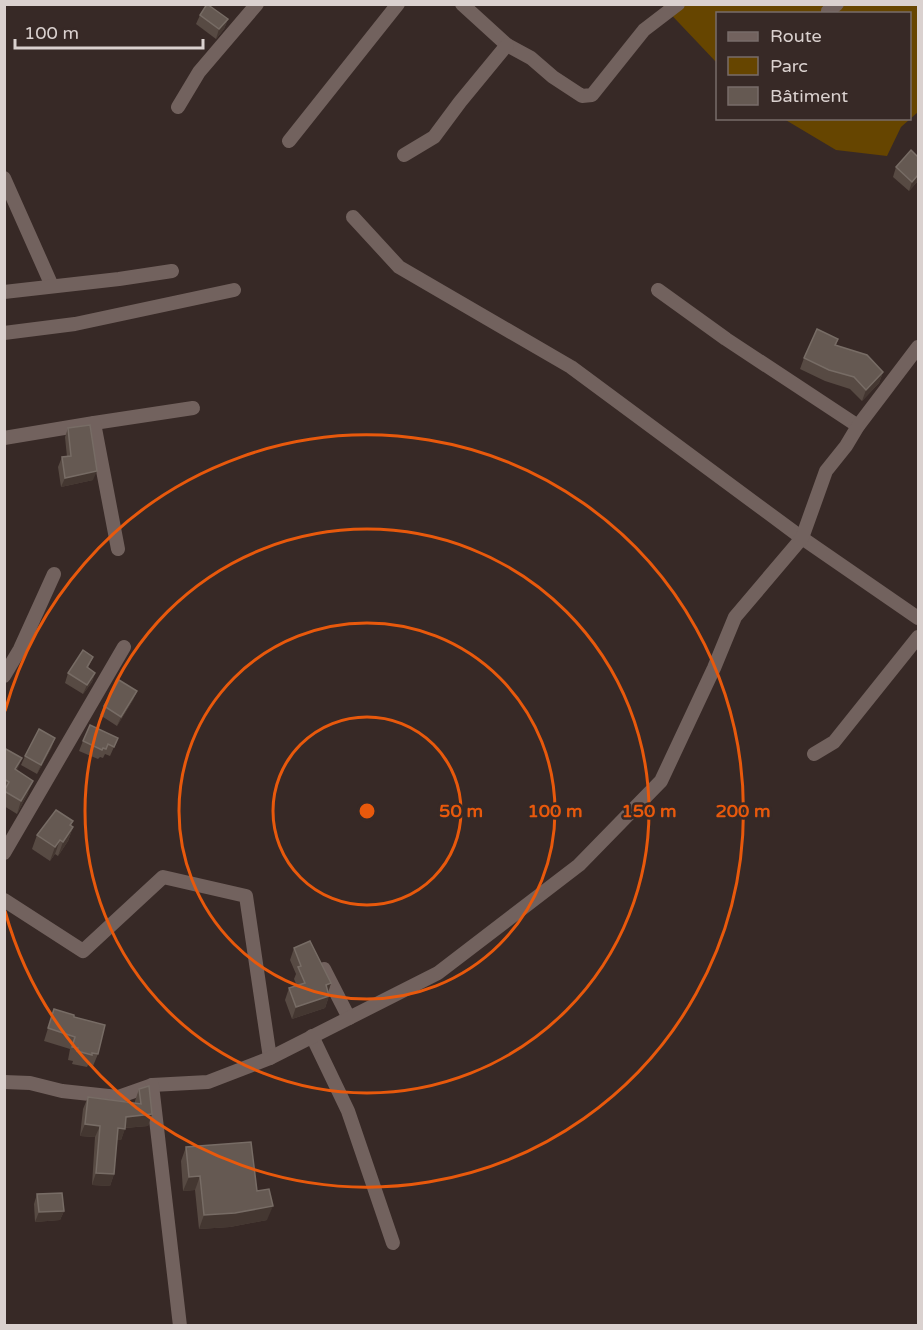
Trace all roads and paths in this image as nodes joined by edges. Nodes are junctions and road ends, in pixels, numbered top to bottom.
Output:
1 (256, 4) edge
2 (398, 4) edge
3 (462, 4) edge
4 (678, 4) edge
5 (507, 45) junction
6 (178, 107) dead end
7 (289, 141) dead end
8 (404, 155) dead end
9 (4, 178) edge
10 (353, 217) dead end
11 (172, 271) dead end
12 (52, 286) junction
13 (234, 290) dead end
14 (658, 290) dead end
15 (4, 292) edge
16 (4, 333) edge
17 (918, 347) edge
18 (193, 408) dead end
19 (94, 423) junction
20 (858, 426) junction
21 (4, 438) edge
22 (802, 538) junction
23 (118, 549) dead end
24 (54, 574) dead end
25 (918, 618) edge
26 (918, 637) edge
27 (124, 647) dead end
28 (4, 676) edge
29 (814, 754) dead end
30 (4, 853) edge
31 (4, 900) edge
32 (316, 954) edge
33 (349, 1018) junction
34 (312, 1036) junction
35 (270, 1058) junction
36 (4, 1082) edge
37 (152, 1086) junction
38 (393, 1243) dead end
39 (180, 1326) edge

1 - 6 street
2 - 7 street
3 - 5 street
4 - 5 street
5 - 8 street
9 - 12 street
10 - 22 street
11 - 12 street
12 - 15 street
13 - 16 street
14 - 20 street
17 - 20 street
18 - 19 street
19 - 21 street
19 - 23 street
20 - 22 street
22 - 25 street
22 - 33 street
24 - 28 street
26 - 29 street
27 - 30 street
31 - 35 street
32 - 33 street
33 - 34 street
34 - 35 street
34 - 38 street
35 - 37 street
36 - 37 street
37 - 39 street

